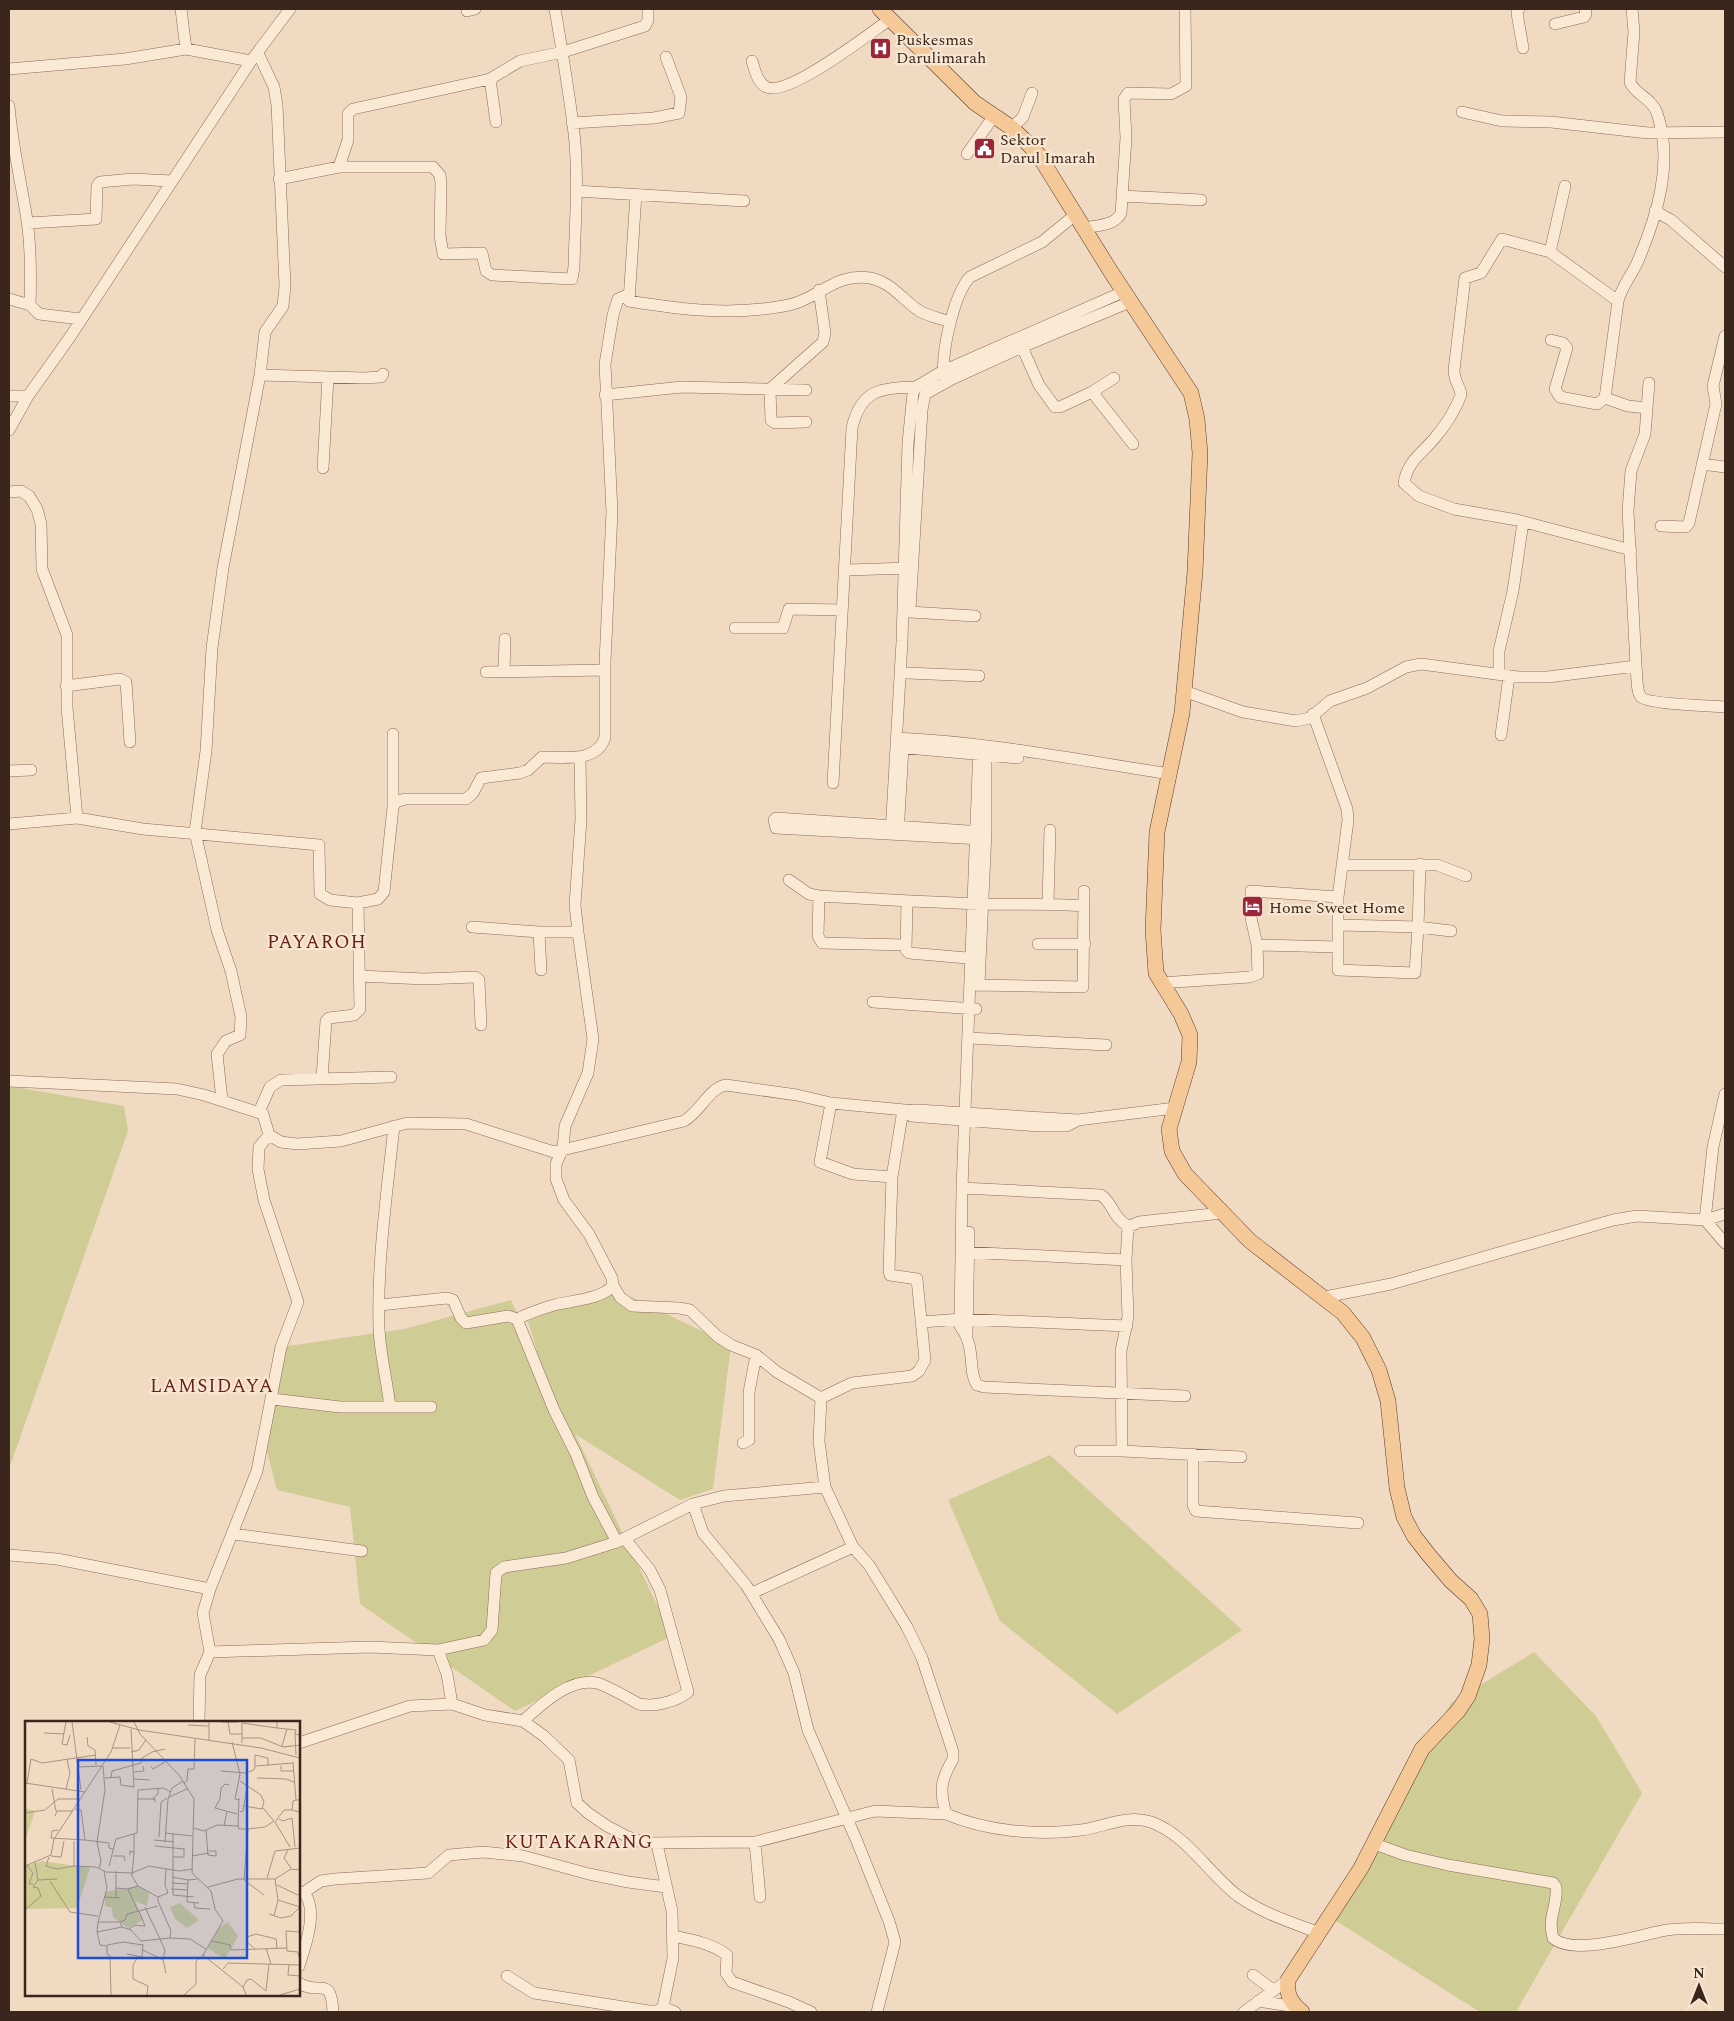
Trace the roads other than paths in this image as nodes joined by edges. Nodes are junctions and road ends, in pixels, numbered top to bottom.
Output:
1 (181, 9) edge
2 (290, 9) edge
3 (555, 9) edge
4 (648, 9) edge
5 (1185, 9) edge
6 (1519, 9) edge
7 (1586, 9) edge
8 (1633, 9) edge
9 (884, 14) edge
10 (1555, 24) dead end
11 (1523, 48) dead end
12 (186, 49) junction
13 (563, 52) junction
14 (255, 57) junction
15 (666, 58) dead end
16 (752, 61) dead end
17 (9, 69) edge
18 (490, 79) junction
19 (1032, 93) dead end
20 (9, 106) edge
21 (1462, 112) dead end
22 (994, 116) junction
23 (496, 122) dead end
24 (572, 123) junction
25 (10, 127) edge
26 (1012, 128) junction
27 (1725, 132) edge
28 (1663, 134) junction
29 (967, 154) dead end
30 (339, 167) junction
31 (280, 179) junction
32 (172, 181) junction
33 (1565, 186) dead end
34 (576, 192) junction
35 (636, 194) junction
36 (1122, 196) junction
37 (1200, 200) dead end
38 (744, 201) dead end
39 (1655, 211) junction
40 (1075, 215) junction
41 (28, 223) junction
42 (1084, 228) junction
43 (1550, 252) junction
44 (1725, 267) edge
45 (819, 290) junction
46 (1127, 297) junction
47 (9, 299) edge
48 (629, 301) junction
49 (1618, 301) junction
50 (30, 305) junction
51 (80, 319) junction
52 (950, 322) junction
53 (1725, 336) edge
54 (1551, 340) dead end
55 (1022, 347) junction
56 (383, 374) dead end
57 (260, 375) junction
58 (328, 377) junction
59 (944, 377) junction
60 (1114, 378) dead end
61 (1649, 383) dead end
62 (916, 387) junction
63 (770, 389) junction
64 (806, 390) dead end
65 (1092, 392) junction
66 (606, 395) junction
67 (9, 396) edge
68 (28, 396) junction
69 (1605, 398) junction
70 (1721, 404) edge
71 (1647, 408) junction
72 (806, 422) dead end
73 (9, 430) edge
74 (1133, 444) dead end
75 (1702, 464) junction
76 (1725, 467) edge
77 (323, 468) dead end
78 (9, 492) edge
79 (1523, 522) junction
80 (1661, 526) dead end
81 (1631, 550) junction
82 (909, 568) junction
83 (846, 570) junction
84 (842, 610) junction
85 (910, 612) junction
86 (976, 616) dead end
87 (735, 628) dead end
88 (504, 639) dead end
89 (1636, 666) junction
90 (606, 670) junction
91 (486, 672) dead end
92 (504, 672) junction
93 (907, 673) junction
94 (1504, 675) junction
95 (979, 676) dead end
96 (66, 686) junction
97 (1184, 691) junction
98 (1725, 707) edge
99 (1313, 714) junction
100 (393, 734) dead end
101 (1501, 735) dead end
102 (130, 742) dead end
103 (899, 743) junction
104 (983, 750) junction
105 (580, 757) junction
106 (30, 770) dead end
107 (9, 772) edge
108 (1169, 778) junction
109 (833, 783) dead end
110 (393, 807) junction
111 (77, 818) junction
112 (9, 824) edge
113 (895, 830) junction
114 (1050, 830) dead end
115 (196, 832) junction
116 (981, 835) junction
117 (1420, 864) junction
118 (1342, 865) junction
119 (1466, 876) dead end
120 (789, 880) dead end
121 (1084, 891) dead end
122 (819, 896) junction
123 (1338, 897) junction
124 (907, 902) junction
125 (1048, 902) junction
126 (358, 903) junction
127 (978, 904) junction
128 (1084, 906) junction
129 (1340, 925) junction
130 (472, 927) dead end
131 (1418, 927) junction
132 (540, 932) junction
133 (578, 932) junction
134 (1451, 932) dead end
135 (906, 944) junction
136 (1038, 944) dead end
137 (1085, 944) junction
138 (1257, 945) junction
139 (1338, 947) junction
140 (977, 959) junction
141 (540, 970) dead end
142 (360, 976) junction
143 (1160, 983) junction
144 (975, 985) junction
145 (873, 1002) dead end
146 (974, 1009) junction
147 (481, 1025) dead end
148 (973, 1038) junction
149 (1106, 1045) dead end
150 (390, 1077) dead end
151 (322, 1078) junction
152 (9, 1081) edge
153 (1725, 1094) edge
154 (222, 1100) junction
155 (831, 1103) junction
156 (1175, 1108) junction
157 (909, 1111) junction
158 (263, 1114) junction
159 (968, 1117) junction
160 (394, 1126) junction
161 (269, 1135) junction
162 (563, 1148) junction
163 (892, 1177) junction
164 (965, 1188) junction
165 (1222, 1213) junction
166 (1725, 1214) edge
167 (1705, 1220) junction
168 (1129, 1227) junction
169 (1725, 1243) edge
170 (965, 1252) junction
171 (1126, 1260) junction
172 (613, 1285) junction
173 (1324, 1297) junction
174 (380, 1305) junction
175 (517, 1319) junction
176 (922, 1322) junction
177 (965, 1325) junction
178 (1126, 1330) junction
179 (756, 1355) junction
180 (1120, 1392) junction
181 (1185, 1396) dead end
182 (821, 1398) junction
183 (272, 1399) junction
184 (390, 1407) junction
185 (432, 1407) dead end
186 (743, 1443) dead end
187 (1080, 1451) dead end
188 (1122, 1451) junction
189 (1193, 1454) junction
190 (1241, 1457) dead end
191 (825, 1487) junction
192 (693, 1504) junction
193 (1358, 1523) dead end
194 (233, 1534) junction
195 (621, 1540) junction
196 (853, 1547) junction
197 (362, 1551) dead end
198 (9, 1555) edge
199 (210, 1589) junction
200 (752, 1593) junction
201 (438, 1650) junction
202 (210, 1652) junction
203 (452, 1704) junction
204 (199, 1721) edge
205 (523, 1721) junction
206 (300, 1743) edge
207 (946, 1814) junction
208 (846, 1818) junction
209 (755, 1842) junction
210 (657, 1844) junction
211 (1375, 1844) junction
212 (666, 1887) junction
213 (301, 1892) edge
214 (760, 1897) dead end
215 (1725, 1930) edge
216 (1317, 1932) junction
217 (673, 1936) junction
218 (300, 1963) edge
219 (1253, 1975) dead end
220 (507, 1976) dead end
221 (1288, 1980) junction
222 (300, 1983) edge
223 (1272, 1990) junction
224 (1258, 2001) junction
225 (662, 2007) junction
226 (612, 2009) edge
227 (1299, 2010) edge
228 (333, 2012) edge
229 (675, 2012) edge
230 (811, 2012) edge
231 (876, 2012) edge
232 (1244, 2012) edge

1 - 12 street
2 - 14 street
3 - 13 street
4 - 13 street
5 - 36 street
6 - 11 street
7 - 10 street
8 - 28 street
9 - 16 street
9 - 22 main road
12 - 14 street
12 - 17 street
13 - 18 street
13 - 24 street
14 - 31 street
14 - 32 street
15 - 24 street
18 - 23 street
18 - 30 street
19 - 26 street
20 - 25 street
21 - 28 street
22 - 26 main road
22 - 29 street
24 - 34 street
25 - 41 street
26 - 40 main road
27 - 28 street
28 - 39 street
30 - 31 street
30 - 34 street
31 - 57 street
32 - 41 street
32 - 51 street
33 - 43 street
34 - 35 street
35 - 38 street
35 - 48 street
36 - 37 street
36 - 42 street
39 - 44 street
39 - 49 street
40 - 42 main road
40 - 52 street
41 - 50 street
42 - 46 main road
43 - 49 street
43 - 79 street
45 - 48 street
45 - 52 street
45 - 63 street
46 - 55 street
46 - 59 street
46 - 97 main road
47 - 50 street
48 - 66 street
49 - 69 street
50 - 51 street
51 - 68 street
52 - 59 street
53 - 70 street
54 - 69 street
55 - 59 street
55 - 65 street
56 - 58 street
57 - 58 street
57 - 115 street
58 - 77 street
59 - 62 street
59 - 82 street
60 - 65 street
61 - 71 street
62 - 82 street
62 - 83 street
63 - 64 street
63 - 66 street
63 - 72 street
65 - 74 street
66 - 90 street
67 - 68 street
68 - 73 street
69 - 71 street
70 - 75 street
71 - 81 street
75 - 76 street
75 - 80 street
78 - 96 street
79 - 81 street
79 - 94 street
81 - 89 street
82 - 83 street
82 - 85 street
82 - 103 street
83 - 84 street
84 - 87 street
84 - 109 street
85 - 86 street
85 - 93 street
88 - 92 street
89 - 94 street
89 - 98 street
90 - 92 street
90 - 105 street
91 - 92 street
93 - 95 street
93 - 103 street
94 - 99 street
94 - 101 street
96 - 102 street
96 - 111 street
97 - 99 street
97 - 108 main road
99 - 118 street
100 - 110 street
103 - 104 street
103 - 113 street
104 - 108 street
104 - 116 street
105 - 110 street
105 - 133 street
106 - 107 street
108 - 143 main road
110 - 126 street
111 - 112 street
111 - 115 street
113 - 113 street
113 - 116 street
114 - 125 street
115 - 126 street
115 - 154 street
116 - 127 street
117 - 118 street
117 - 119 street
117 - 131 street
118 - 123 street
120 - 122 street
121 - 128 street
122 - 124 street
122 - 135 street
123 - 129 street
123 - 138 street
124 - 127 street
124 - 135 street
125 - 127 street
125 - 128 street
126 - 142 street
127 - 140 street
128 - 137 street
129 - 131 street
129 - 139 street
130 - 132 street
131 - 134 street
131 - 139 street
132 - 133 street
132 - 141 street
133 - 162 street
135 - 140 street
136 - 137 street
137 - 144 street
138 - 139 street
138 - 143 street
140 - 144 street
142 - 147 street
142 - 151 street
143 - 156 main road
144 - 146 street
145 - 146 street
146 - 148 street
148 - 149 street
148 - 159 street
150 - 151 street
151 - 158 street
152 - 154 street
153 - 167 street
154 - 158 street
155 - 157 street
155 - 162 street
155 - 163 street
156 - 159 street
156 - 165 main road
157 - 159 street
157 - 163 street
158 - 161 street
159 - 164 street
160 - 161 street
160 - 162 street
160 - 174 street
161 - 183 street
162 - 172 street
163 - 176 street
164 - 168 street
164 - 170 street
165 - 168 street
165 - 173 main road
166 - 167 street
167 - 169 street
167 - 173 street
168 - 171 street
170 - 171 street
170 - 177 street
171 - 178 street
172 - 175 street
172 - 179 street
173 - 211 main road
174 - 175 street
174 - 184 street
175 - 195 street
176 - 177 street
176 - 182 street
177 - 178 street
177 - 180 street
178 - 180 street
179 - 182 street
179 - 186 street
180 - 181 street
180 - 188 street
182 - 191 street
183 - 184 street
183 - 194 street
184 - 185 street
187 - 188 street
188 - 189 street
189 - 190 street
189 - 193 street
191 - 192 street
191 - 196 street
192 - 195 street
192 - 200 street
194 - 197 street
194 - 199 street
195 - 201 street
195 - 205 street
196 - 200 street
196 - 207 street
198 - 199 street
199 - 202 street
200 - 208 street
201 - 202 street
201 - 203 street
202 - 204 street
203 - 205 street
203 - 206 street
205 - 210 street
207 - 208 street
207 - 216 street
208 - 209 street
208 - 231 street
209 - 210 street
209 - 214 street
210 - 212 street
211 - 215 street
211 - 216 main road
212 - 213 street
212 - 217 street
213 - 218 street
216 - 221 main road
217 - 225 street
217 - 230 street
219 - 223 street
220 - 226 street
221 - 223 street
221 - 227 main road
222 - 228 street
223 - 224 street
224 - 227 street
224 - 232 street
225 - 226 street
225 - 229 street

